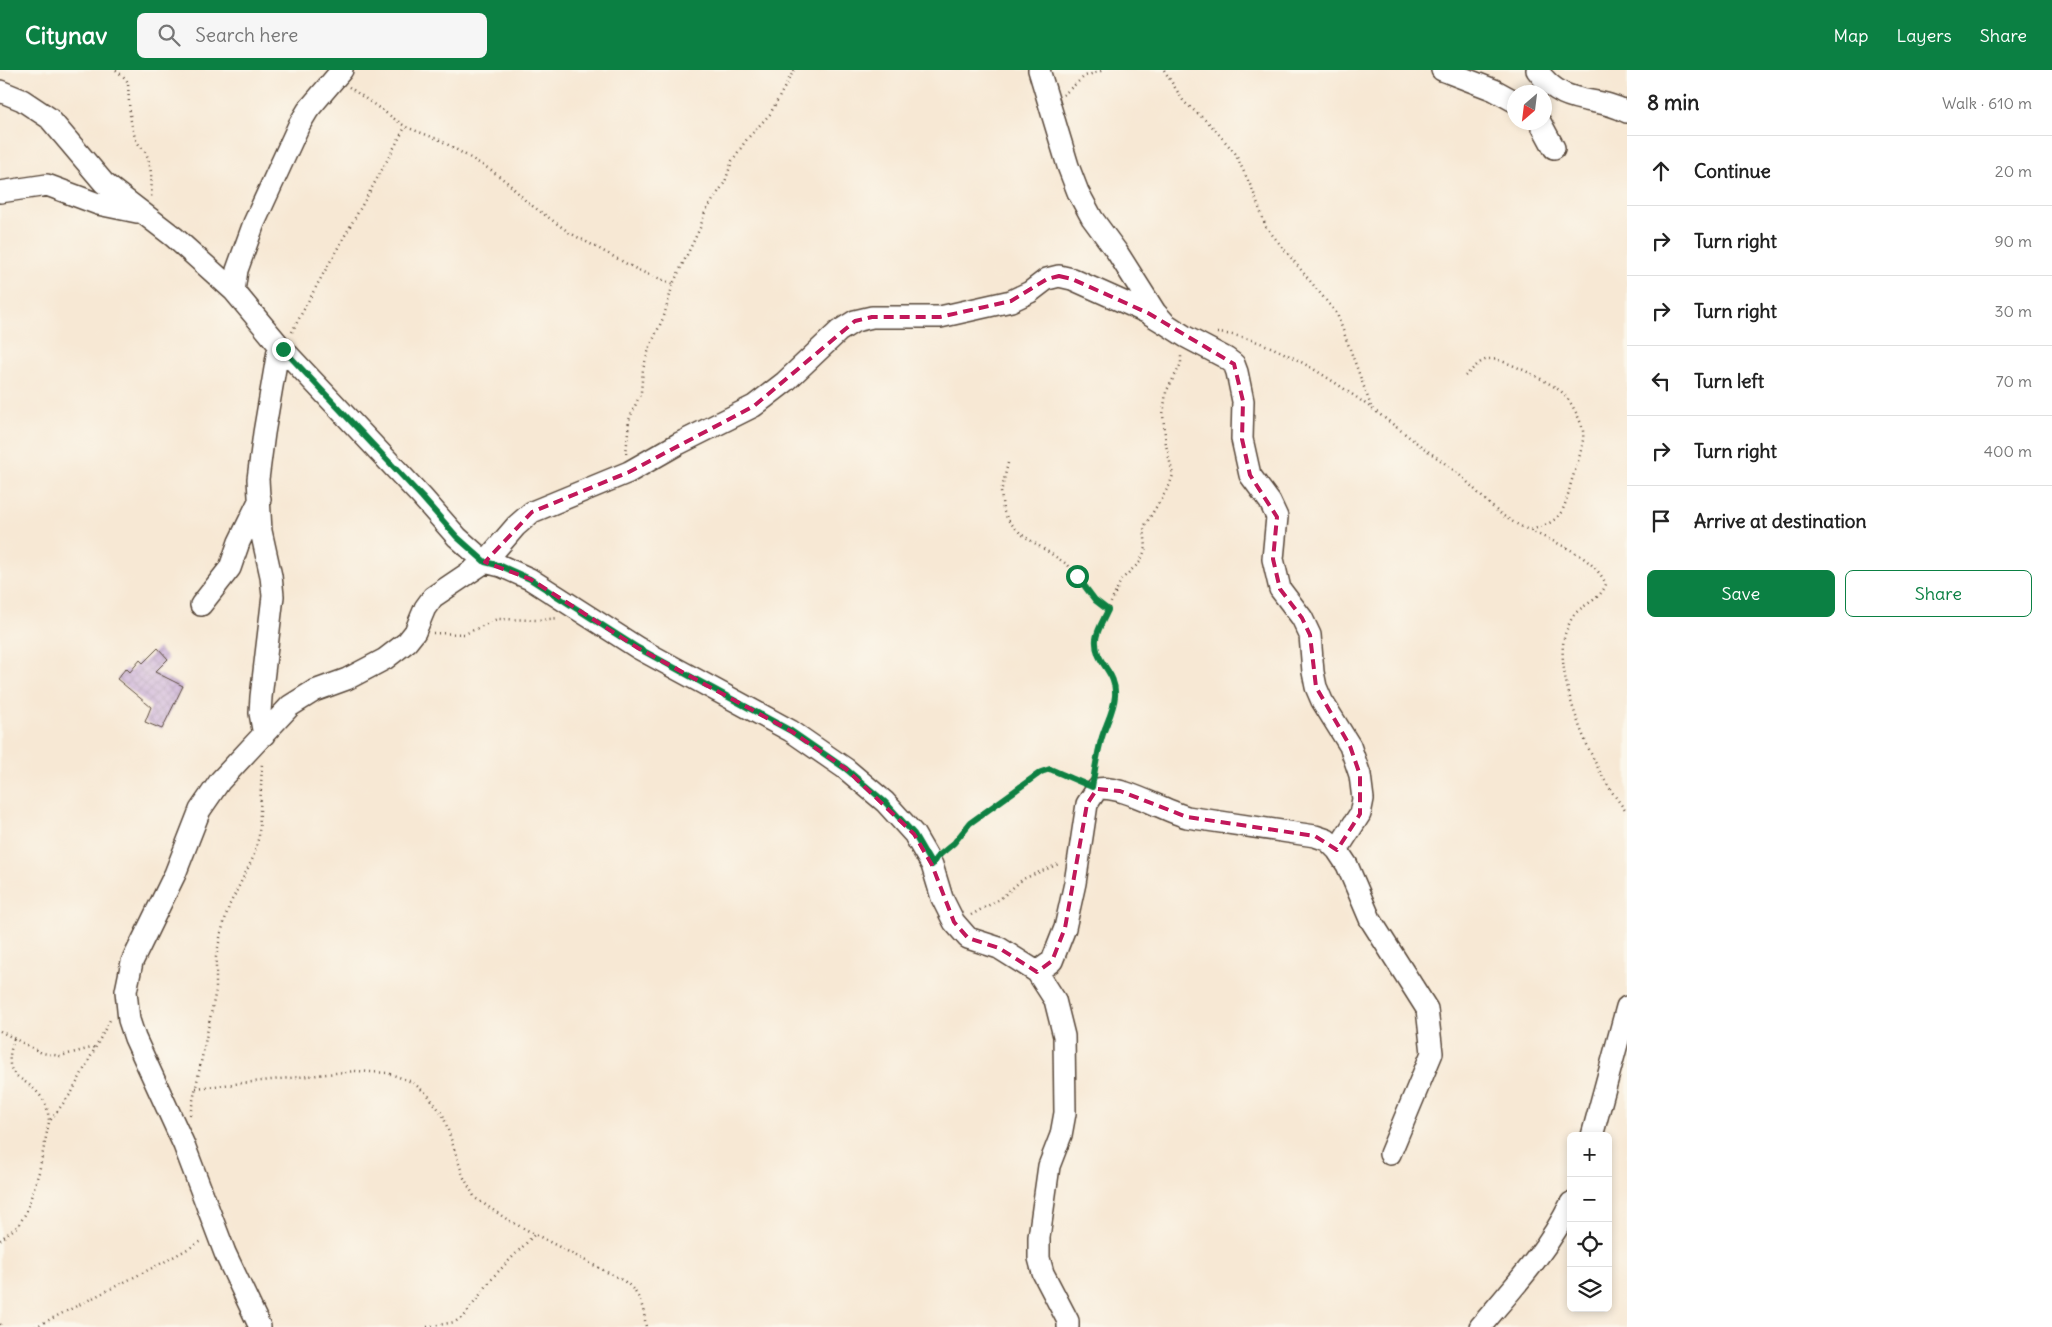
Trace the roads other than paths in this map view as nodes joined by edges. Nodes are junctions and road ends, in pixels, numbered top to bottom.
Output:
1 (1039, 70) edge
2 (1442, 70) edge
3 (1537, 70) edge
4 (339, 73) edge
5 (0, 91) edge
6 (1507, 97) edge
7 (1627, 112) edge
8 (1544, 130) edge
9 (1554, 148) dead end
10 (0, 192) edge
11 (147, 208) junction
12 (234, 290) junction
13 (1176, 331) junction
14 (281, 347) junction
15 (260, 498) junction
16 (485, 562) junction
17 (201, 605) dead end
18 (264, 735) junction
19 (1338, 850) junction
20 (1037, 972) junction
21 (1627, 1007) edge
22 (1593, 1132) edge
23 (1390, 1154) dead end
24 (1567, 1211) edge
25 (260, 1327) edge
26 (1068, 1327) edge
27 (1480, 1327) edge

1 - 13 street
2 - 6 street
3 - 7 street
4 - 12 street
5 - 11 street
8 - 9 street
10 - 11 street
11 - 12 street
12 - 14 street
13 - 16 street
13 - 19 street
14 - 15 street
14 - 16 street
15 - 17 street
15 - 18 street
16 - 18 street
16 - 20 street
18 - 25 street
19 - 20 street
19 - 23 street
20 - 26 street
21 - 22 street
24 - 27 street

